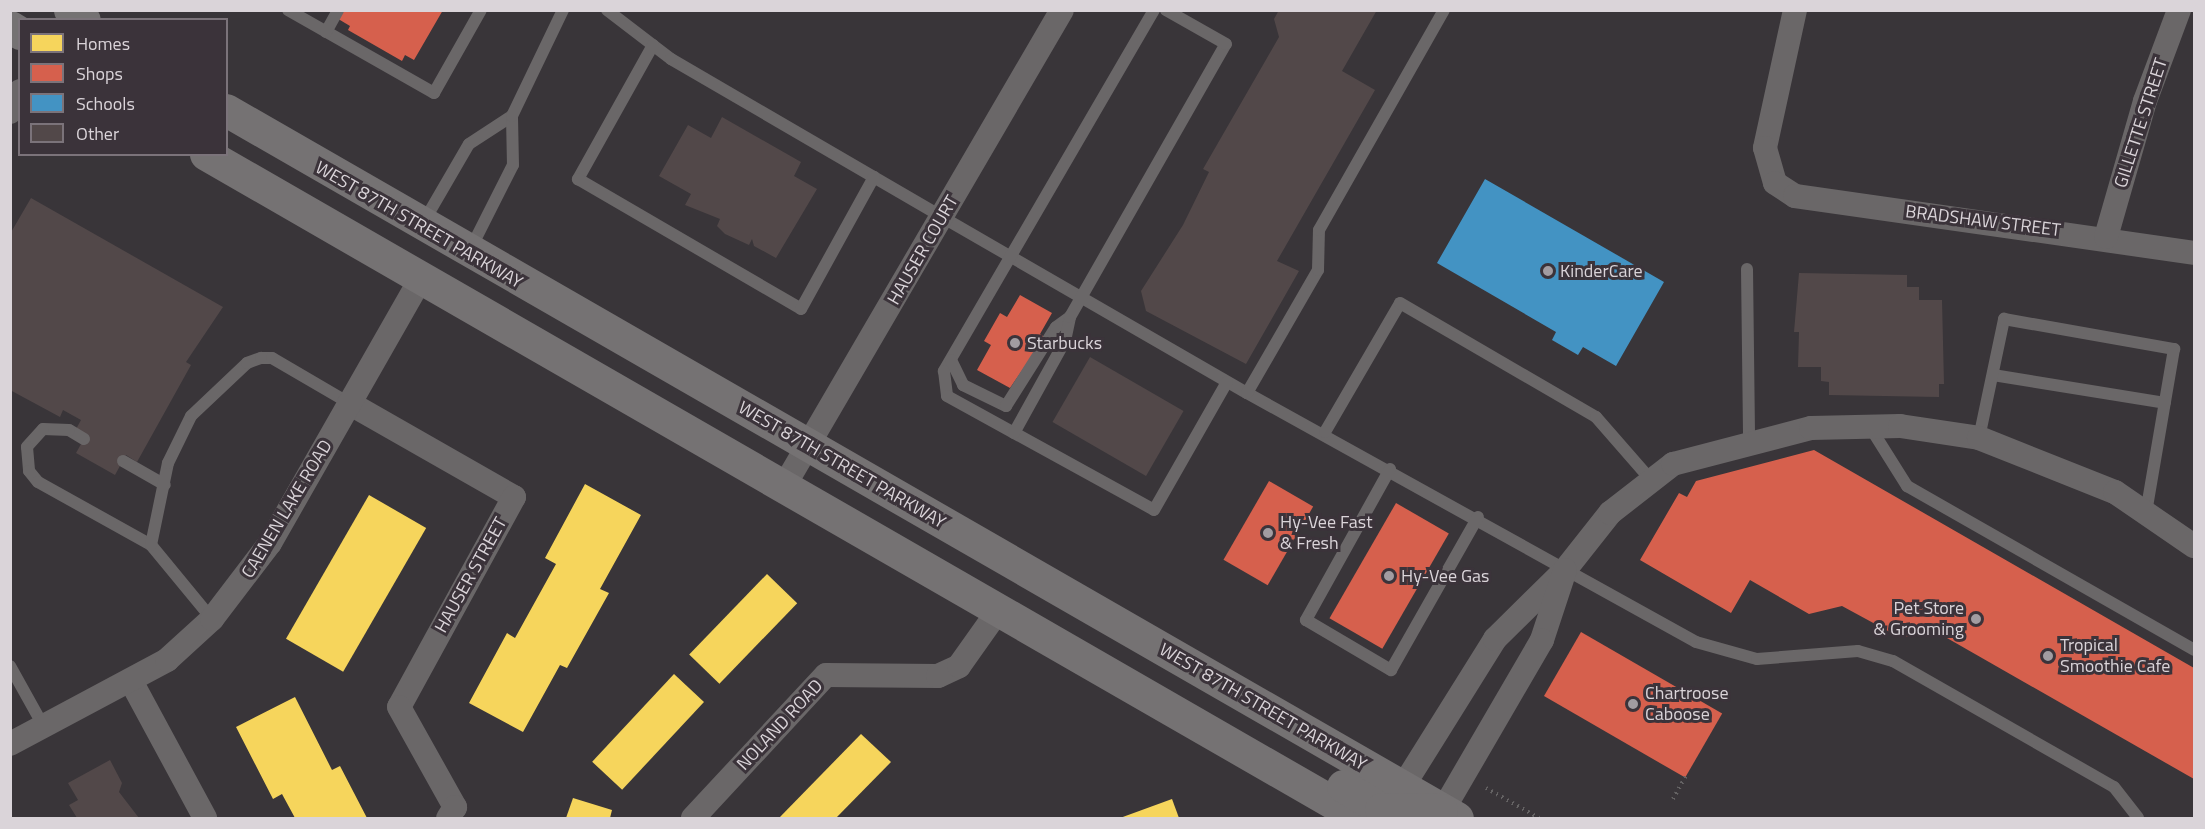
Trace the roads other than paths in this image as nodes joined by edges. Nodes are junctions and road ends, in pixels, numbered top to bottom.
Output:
1 (288, 10) edge
2 (338, 10) edge
3 (481, 10) edge
4 (563, 10) edge
5 (607, 10) edge
6 (1062, 10) edge
7 (1154, 10) edge
8 (1167, 10) edge
9 (1444, 10) edge
10 (1795, 10) edge
11 (2180, 10) edge
12 (326, 32) junction
13 (653, 45) junction
14 (18, 95) edge
15 (10, 111) edge
16 (228, 111) edge
17 (512, 116) junction
18 (209, 156) edge
19 (874, 177) junction
20 (942, 217) junction
21 (422, 226) junction
22 (2106, 237) junction
23 (2194, 253) edge
24 (468, 254) junction
25 (1012, 257) junction
26 (1746, 269) dead end
27 (420, 280) junction
28 (1082, 297) junction
29 (1070, 317) junction
30 (951, 360) junction
31 (1993, 375) junction
32 (1227, 382) junction
33 (1247, 393) junction
34 (349, 403) junction
35 (2165, 403) junction
36 (1870, 427) junction
37 (1325, 432) junction
38 (1014, 433) junction
39 (1979, 438) junction
40 (84, 439) dead end
41 (1749, 440) junction
42 (808, 445) junction
43 (123, 461) dead end
44 (1390, 469) junction
45 (1650, 479) junction
46 (165, 485) junction
47 (783, 488) junction
48 (2146, 512) junction
49 (1478, 517) junction
50 (152, 545) junction
51 (2194, 546) edge
52 (1565, 570) junction
53 (998, 611) junction
54 (212, 619) junction
55 (2194, 650) edge
56 (10, 666) edge
57 (131, 681) junction
58 (1167, 707) junction
59 (44, 727) junction
60 (10, 744) edge
61 (1402, 788) junction
62 (1450, 814) edge
63 (205, 819) edge
64 (448, 819) edge
65 (693, 819) edge
66 (1360, 819) edge
67 (2138, 819) edge

1 - 12 lane
2 - 12 lane
3 - 12 lane
4 - 17 lane
5 - 13 lane
6 - 20 street, HAUSER COURT
7 - 25 lane
8 - 28 lane
9 - 33 lane
10 - 22 street, BRADSHAW STREET
11 - 22 street, GILLETTE STREET
13 - 19 lane
13 - 19 lane
14 - 15 street
16 - 21 main road, WEST 87TH STREET PARKWAY
17 - 21 lane
17 - 24 lane
18 - 27 main road
19 - 20 lane
20 - 25 lane
20 - 42 street, HAUSER COURT
21 - 24 main road, WEST 87TH STREET PARKWAY
22 - 23 street, BRADSHAW STREET
24 - 42 main road, WEST 87TH STREET PARKWAY
25 - 28 lane
25 - 30 lane
26 - 41 lane
27 - 34 street, CAENEN LAKE ROAD
27 - 47 main road
28 - 29 lane
28 - 32 lane
29 - 30 lane
29 - 38 lane
30 - 38 lane
31 - 35 lane
31 - 35 lane
31 - 39 lane
32 - 33 lane
32 - 38 lane
33 - 37 lane
34 - 46 lane
34 - 54 street, CAENEN LAKE ROAD
34 - 64 street, HAUSER STREET
35 - 48 lane
36 - 39 street
36 - 41 street
36 - 55 lane
37 - 44 lane
37 - 45 lane
39 - 48 street
40 - 50 lane
41 - 45 street
42 - 47 street, HAUSER COURT
42 - 61 main road, WEST 87TH STREET PARKWAY
43 - 46 lane
44 - 49 lane
44 - 49 lane
45 - 52 street
46 - 50 lane
47 - 53 main road
48 - 51 street
49 - 52 lane
50 - 54 lane
52 - 61 street
52 - 62 street
52 - 67 lane
53 - 58 main road
53 - 65 street, NOLAND ROAD
54 - 57 street, CAENEN LAKE ROAD
56 - 59 lane
57 - 59 street, CAENEN LAKE ROAD
57 - 63 street
58 - 62 main road
58 - 66 main road
59 - 60 street, CAENEN LAKE ROAD
61 - 62 main road, WEST 87TH STREET PARKWAY

